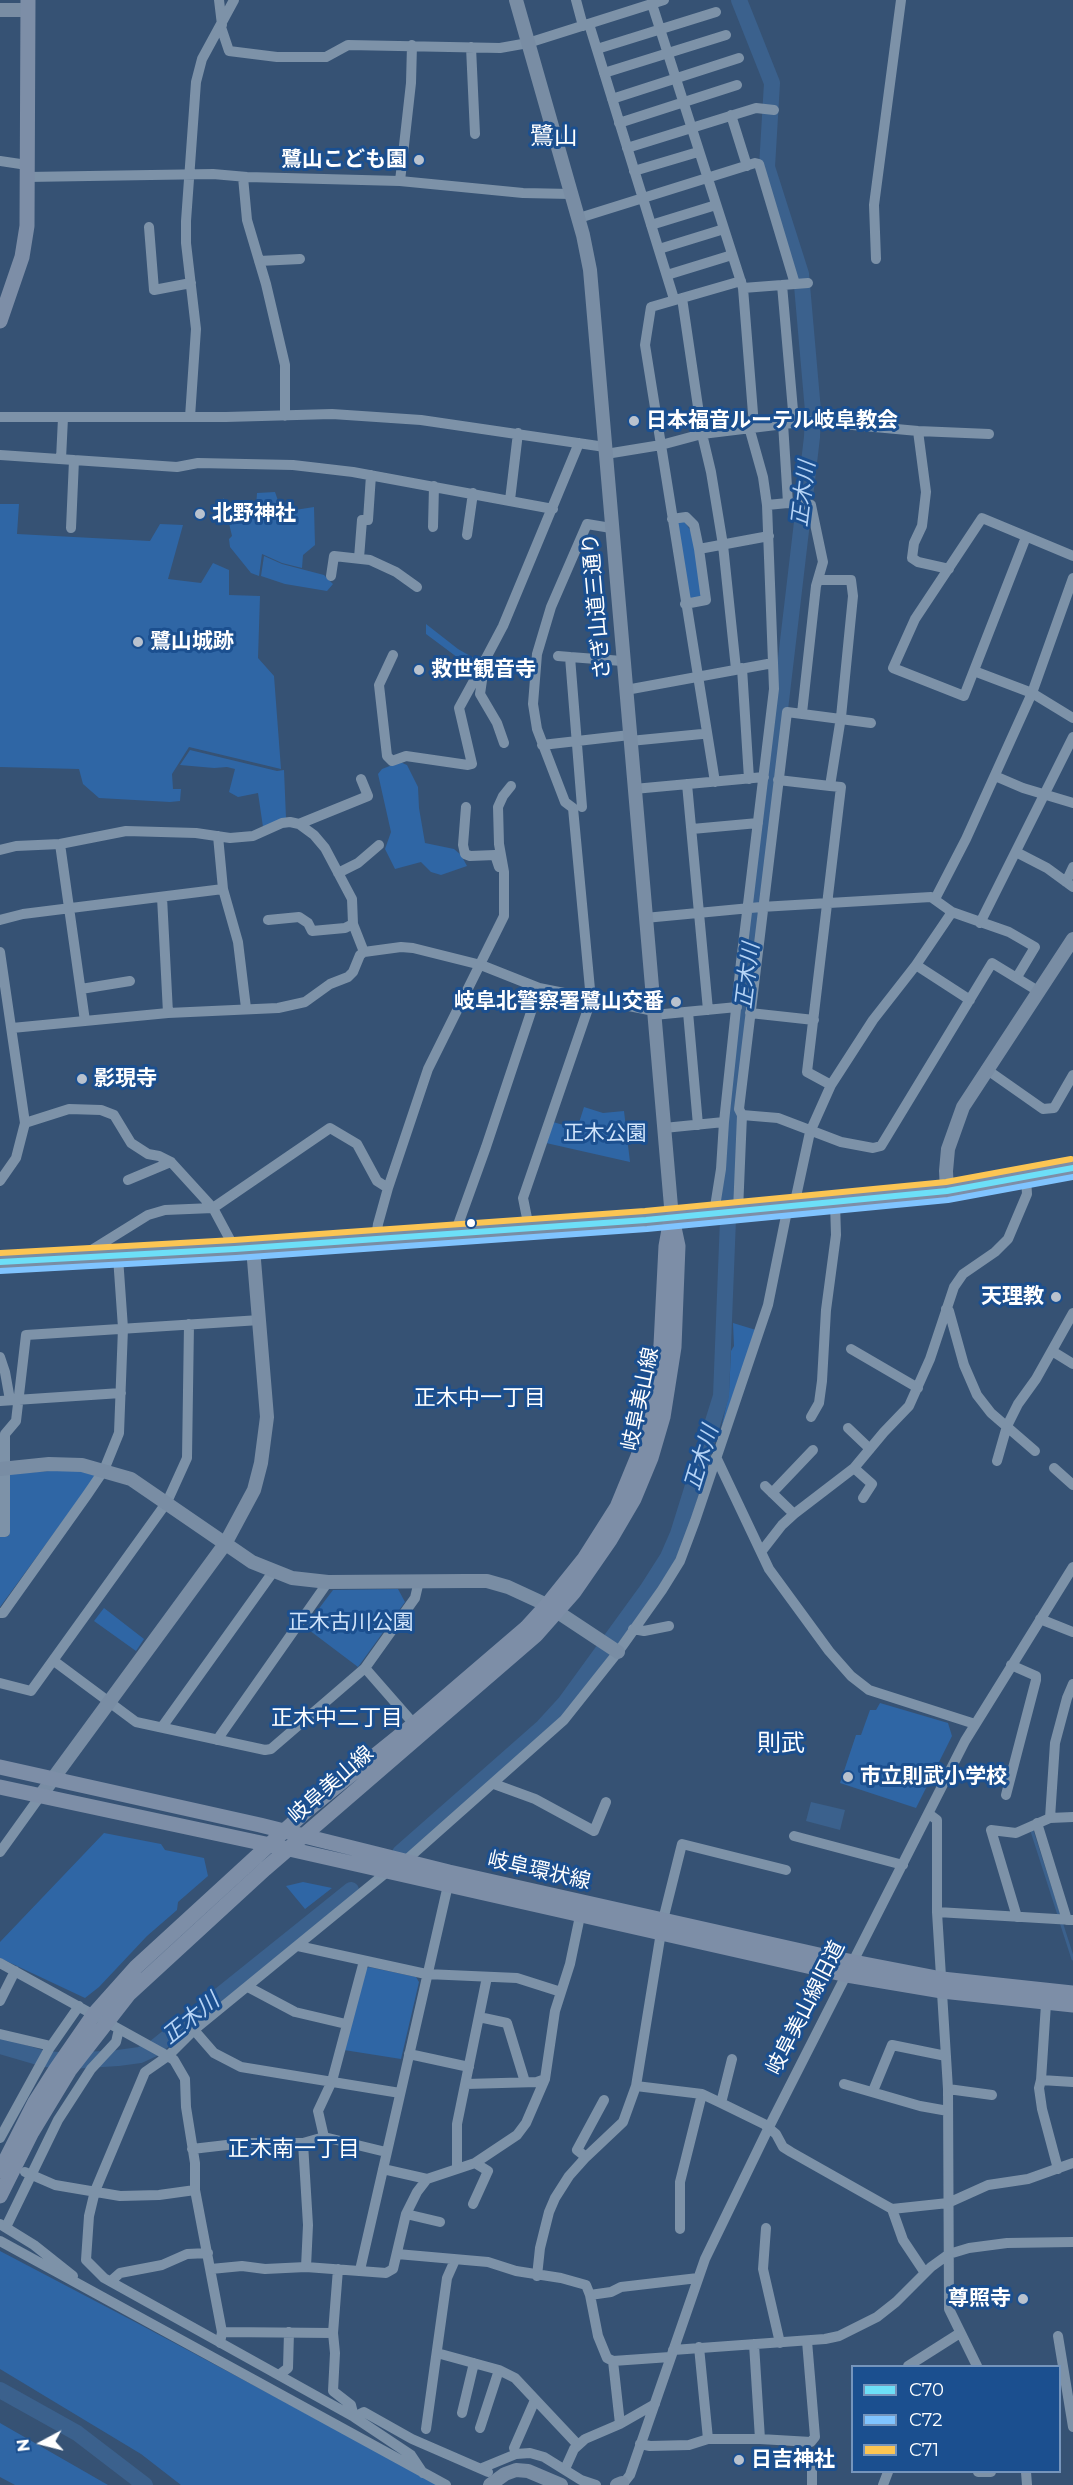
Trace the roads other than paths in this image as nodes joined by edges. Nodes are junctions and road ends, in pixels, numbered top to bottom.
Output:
1 (219, 0) edge
2 (234, 0) edge
3 (516, 0) edge
4 (576, 0) edge
5 (664, 0) edge
6 (901, 0) edge
7 (652, 4) junction
8 (27, 5) edge
9 (0, 10) edge
10 (716, 12) dead end
11 (586, 25) junction
12 (221, 26) junction
13 (660, 29) junction
14 (726, 35) dead end
15 (528, 43) junction
16 (412, 45) junction
17 (471, 47) junction
18 (597, 49) junction
19 (668, 54) junction
20 (739, 58) dead end
21 (604, 73) junction
22 (675, 78) junction
23 (737, 85) dead end
24 (612, 99) junction
25 (683, 102) junction
26 (770, 110) dead end
27 (731, 115) junction
28 (620, 123) junction
29 (691, 127) junction
30 (475, 134) dead end
31 (627, 148) junction
32 (698, 152) junction
33 (0, 161) edge
34 (747, 166) junction
35 (27, 171) junction
36 (634, 171) junction
37 (190, 174) junction
38 (243, 177) junction
39 (707, 179) junction
40 (400, 181) junction
41 (571, 194) junction
42 (643, 198) junction
43 (716, 205) junction
44 (579, 218) junction
45 (651, 225) junction
46 (149, 227) dead end
47 (724, 229) junction
48 (659, 249) junction
49 (732, 255) junction
50 (300, 259) dead end
51 (876, 259) dead end
52 (259, 261) junction
53 (667, 275) junction
54 (191, 283) junction
55 (742, 285) junction
56 (783, 285) junction
57 (678, 298) junction
58 (0, 321) edge
59 (285, 416) junction
60 (0, 417) edge
61 (190, 417) junction
62 (63, 418) junction
63 (788, 423) junction
64 (751, 426) junction
65 (918, 431) junction
66 (518, 434) junction
67 (702, 434) junction
68 (988, 434) dead end
69 (579, 443) junction
70 (661, 445) junction
71 (605, 451) junction
72 (0, 455) edge
73 (61, 459) junction
74 (74, 460) junction
75 (371, 475) junction
76 (434, 486) junction
77 (473, 493) junction
78 (510, 500) junction
79 (788, 503) junction
80 (767, 505) junction
81 (554, 509) junction
82 (672, 519) junction
83 (433, 527) dead end
84 (71, 528) dead end
85 (610, 528) junction
86 (467, 535) dead end
87 (769, 536) junction
88 (1026, 537) junction
89 (723, 545) junction
90 (699, 549) junction
91 (1073, 556) edge
92 (359, 558) junction
93 (949, 568) junction
94 (331, 576) dead end
95 (1073, 578) edge
96 (818, 580) junction
97 (417, 587) dead end
98 (686, 604) junction
99 (393, 655) dead end
100 (558, 656) dead end
101 (570, 657) junction
102 (486, 660) junction
103 (622, 661) junction
104 (773, 663) junction
105 (739, 669) junction
106 (974, 671) junction
107 (695, 678) junction
108 (626, 690) junction
109 (1032, 693) junction
110 (779, 713) junction
111 (802, 713) junction
112 (841, 717) junction
113 (1073, 718) edge
114 (871, 723) dead end
115 (702, 734) junction
116 (1073, 737) edge
117 (630, 738) junction
118 (577, 741) junction
119 (504, 743) dead end
120 (542, 745) junction
121 (996, 776) junction
122 (764, 777) junction
123 (361, 779) dead end
124 (749, 779) junction
125 (778, 780) junction
126 (712, 782) junction
127 (687, 784) junction
128 (511, 786) dead end
129 (830, 786) junction
130 (634, 789) junction
131 (1044, 794) junction
132 (1073, 803) edge
133 (466, 807) dead end
134 (582, 807) dead end
135 (759, 823) junction
136 (299, 824) junction
137 (692, 829) junction
138 (218, 836) junction
139 (60, 844) junction
140 (379, 845) dead end
141 (0, 850) edge
142 (1016, 852) junction
143 (1073, 867) edge
144 (338, 873) junction
145 (503, 885) junction
146 (1070, 885) edge
147 (223, 889) junction
148 (162, 897) junction
149 (934, 899) junction
150 (826, 903) junction
151 (69, 907) junction
152 (756, 908) junction
153 (952, 912) junction
154 (699, 913) junction
155 (645, 918) junction
156 (0, 920) edge
157 (268, 920) dead end
158 (980, 923) junction
159 (353, 924) junction
160 (1073, 939) edge
161 (0, 952) edge
162 (364, 952) junction
163 (481, 965) junction
164 (916, 965) junction
165 (1, 974) edge
166 (1017, 977) junction
167 (130, 981) dead end
168 (539, 988) junction
169 (81, 989) junction
170 (1038, 991) junction
171 (591, 999) junction
172 (970, 1000) junction
173 (737, 1007) junction
174 (246, 1008) junction
175 (708, 1010) junction
176 (688, 1012) junction
177 (168, 1013) junction
178 (654, 1013) junction
179 (750, 1013) junction
180 (814, 1020) junction
181 (85, 1021) junction
182 (11, 1030) junction
183 (0, 1038) edge
184 (986, 1069) junction
185 (1073, 1075) edge
186 (831, 1085) junction
187 (1068, 1095) edge
188 (742, 1115) junction
189 (724, 1122) junction
190 (25, 1123) junction
191 (698, 1125) junction
192 (664, 1128) junction
193 (810, 1132) junction
194 (171, 1162) junction
195 (1073, 1168) edge
196 (1026, 1178) junction
197 (128, 1180) dead end
198 (0, 1182) edge
199 (388, 1188) junction
200 (947, 1191) junction
201 (835, 1203) junction
202 (791, 1206) junction
203 (213, 1208) junction
204 (726, 1212) junction
205 (672, 1218) junction
206 (529, 1228) junction
207 (454, 1233) junction
208 (376, 1238) junction
209 (253, 1248) junction
210 (235, 1249) junction
211 (118, 1257) junction
212 (78, 1258) junction
213 (0, 1262) edge
214 (946, 1309) junction
215 (1073, 1313) edge
216 (260, 1320) junction
217 (189, 1324) junction
218 (123, 1328) junction
219 (851, 1349) dead end
220 (1052, 1351) junction
221 (0, 1357) edge
222 (1073, 1364) edge
223 (918, 1388) junction
224 (121, 1393) junction
225 (10, 1400) edge
226 (811, 1417) dead end
227 (1007, 1426) junction
228 (848, 1428) dead end
229 (2, 1433) edge
230 (870, 1449) junction
231 (813, 1450) dead end
232 (1035, 1451) dead end
233 (716, 1457) junction
234 (997, 1461) dead end
235 (854, 1468) junction
236 (1054, 1468) dead end
237 (2, 1469) edge
238 (104, 1470) junction
239 (1073, 1485) edge
240 (863, 1497) dead end
241 (167, 1502) junction
242 (794, 1514) junction
243 (0, 1532) edge
244 (225, 1544) junction
245 (761, 1552) junction
246 (1073, 1567) edge
247 (273, 1572) junction
248 (419, 1581) junction
249 (328, 1582) junction
250 (552, 1608) junction
251 (0, 1613) edge
252 (1040, 1619) junction
253 (669, 1626) dead end
254 (633, 1629) junction
255 (1073, 1632) edge
256 (611, 1647) junction
257 (54, 1661) junction
258 (1011, 1665) junction
259 (365, 1668) junction
260 (0, 1683) edge
261 (1073, 1684) edge
262 (109, 1703) junction
263 (414, 1724) junction
264 (975, 1724) junction
265 (162, 1727) junction
266 (217, 1740) junction
267 (0, 1767) edge
268 (53, 1779) junction
269 (494, 1784) junction
270 (0, 1787) edge
271 (41, 1795) junction
272 (1006, 1795) dead end
273 (606, 1802) dead end
274 (928, 1814) junction
275 (1073, 1817) edge
276 (1050, 1818) junction
277 (1037, 1823) junction
278 (286, 1832) junction
279 (304, 1836) junction
280 (794, 1836) dead end
281 (270, 1845) junction
282 (289, 1849) junction
283 (0, 1852) edge
284 (404, 1862) junction
285 (903, 1865) junction
286 (786, 1870) dead end
287 (387, 1872) junction
288 (448, 1885) junction
289 (937, 1912) junction
290 (580, 1916) junction
291 (1017, 1917) junction
292 (1065, 1920) edge
293 (662, 1926) junction
294 (298, 1946) junction
295 (364, 1961) junction
296 (0, 1963) edge
297 (850, 1969) junction
298 (15, 1971) junction
299 (426, 1974) junction
300 (487, 1977) junction
301 (942, 1985) junction
302 (248, 1987) junction
303 (561, 1992) junction
304 (1073, 1993) edge
305 (0, 2001) edge
306 (1046, 2004) junction
307 (79, 2006) junction
308 (1073, 2006) edge
309 (479, 2017) junction
310 (107, 2021) junction
311 (346, 2024) junction
312 (194, 2030) junction
313 (0, 2034) edge
314 (50, 2048) junction
315 (409, 2054) junction
316 (168, 2056) junction
317 (946, 2056) junction
318 (732, 2059) dead end
319 (469, 2067) junction
320 (545, 2079) junction
321 (1041, 2080) junction
322 (332, 2081) junction
323 (525, 2082) junction
324 (1073, 2082) edge
325 (466, 2084) junction
326 (844, 2084) dead end
327 (636, 2086) junction
328 (948, 2089) junction
329 (873, 2091) junction
330 (400, 2092) junction
331 (702, 2094) junction
332 (992, 2095) dead end
333 (604, 2100) dead end
334 (721, 2103) junction
335 (948, 2111) junction
336 (769, 2127) junction
337 (324, 2137) junction
338 (0, 2138) edge
339 (303, 2143) junction
340 (192, 2149) junction
341 (387, 2152) junction
342 (586, 2157) junction
343 (475, 2163) junction
344 (1073, 2163) edge
345 (383, 2169) junction
346 (457, 2169) junction
347 (1058, 2169) junction
348 (0, 2171) edge
349 (28, 2174) junction
350 (427, 2179) junction
351 (195, 2190) junction
352 (95, 2192) junction
353 (0, 2196) edge
354 (948, 2203) junction
355 (473, 2204) dead end
356 (892, 2209) junction
357 (406, 2214) junction
358 (440, 2223) dead end
359 (3, 2225) edge
360 (766, 2228) dead end
361 (681, 2229) dead end
362 (0, 2241) edge
363 (1073, 2241) edge
364 (208, 2253) junction
365 (397, 2254) junction
366 (949, 2254) junction
367 (455, 2260) junction
368 (306, 2267) junction
369 (211, 2269) junction
370 (338, 2269) junction
371 (360, 2270) junction
372 (925, 2273) junction
373 (537, 2276) junction
374 (698, 2277) junction
375 (111, 2281) junction
376 (82, 2286) junction
377 (590, 2295) junction
378 (290, 2332) junction
379 (333, 2333) junction
380 (960, 2333) junction
381 (1058, 2336) dead end
382 (221, 2338) junction
383 (807, 2341) junction
384 (780, 2343) junction
385 (754, 2344) junction
386 (699, 2347) junction
387 (437, 2353) junction
388 (672, 2354) junction
389 (613, 2361) junction
390 (474, 2363) junction
391 (910, 2365) edge
392 (976, 2365) edge
393 (499, 2370) junction
394 (279, 2375) junction
395 (535, 2400) junction
396 (655, 2404) junction
397 (462, 2413) dead end
398 (1072, 2414) edge
399 (354, 2417) junction
400 (620, 2424) junction
401 (1073, 2427) edge
402 (480, 2428) dead end
403 (426, 2429) dead end
404 (708, 2439) junction
405 (760, 2439) junction
406 (640, 2444) junction
407 (578, 2445) junction
408 (516, 2454) junction
409 (812, 2463) dead end
410 (565, 2469) junction
411 (423, 2473) junction
412 (487, 2475) edge
413 (620, 2484) edge
414 (446, 2485) edge
415 (561, 2485) edge
416 (596, 2485) edge
417 (812, 2485) edge

1 - 12 street
2 - 12 street
3 - 15 street, さぎ山道三通り
4 - 11 street
5 - 7 street
6 - 51 street
7 - 11 street
7 - 13 street
8 - 9 street
8 - 35 main road
10 - 13 street
11 - 15 street
11 - 18 street
12 - 16 street
12 - 37 street
13 - 18 street
13 - 19 street
14 - 19 street
15 - 17 street
15 - 41 street, さぎ山道三通り
16 - 17 street
16 - 40 street
17 - 30 street
18 - 21 street
19 - 21 street
19 - 22 street
20 - 22 street
21 - 24 street
22 - 24 street
22 - 25 street
23 - 25 street
24 - 28 street
25 - 28 street
25 - 29 street
26 - 27 street
27 - 29 street
27 - 34 street
28 - 31 street
29 - 31 street
29 - 32 street
31 - 36 street
32 - 36 street
32 - 39 street
33 - 35 street
34 - 39 street
34 - 56 street
35 - 37 street
35 - 58 main road
36 - 42 street
37 - 38 street
37 - 54 street
38 - 40 street
38 - 52 street
39 - 42 street
39 - 43 street
40 - 41 street
41 - 44 street, さぎ山道三通り
42 - 44 street
42 - 45 street
43 - 45 street
43 - 47 street
44 - 71 street, さぎ山道三通り
45 - 48 street
46 - 54 street
47 - 48 street
47 - 49 street
48 - 53 street
49 - 53 street
49 - 55 street
50 - 52 street
52 - 59 street
53 - 57 street
54 - 61 street
55 - 56 street
55 - 57 street
55 - 64 street
56 - 63 street
57 - 67 street
57 - 70 street
59 - 61 street
59 - 66 street
60 - 62 street
61 - 62 street
62 - 73 street
63 - 64 street
63 - 65 street
63 - 79 street
64 - 67 street
64 - 80 street
65 - 68 street
65 - 93 street
66 - 69 street
66 - 78 street
67 - 70 street
67 - 89 street
69 - 71 street
69 - 81 street
70 - 71 street
70 - 82 street
71 - 85 street, さぎ山道三通り
72 - 73 street
73 - 74 street
74 - 75 street
74 - 84 street
75 - 76 street
75 - 92 street
76 - 77 street
76 - 83 street
77 - 78 street
77 - 86 street
78 - 81 street
79 - 80 street
79 - 96 street
80 - 87 street
81 - 102 street
82 - 90 street
82 - 98 street
85 - 103 street, さぎ山道三通り
85 - 120 street
87 - 89 street
87 - 104 street
88 - 91 street
88 - 93 street
88 - 106 street
89 - 90 street
89 - 105 street
90 - 98 street
92 - 94 street
92 - 97 street
93 - 106 street
95 - 109 street
96 - 111 street
96 - 112 street
98 - 107 street
99 - 102 street
100 - 101 street
101 - 103 street
101 - 118 street
102 - 119 street
103 - 108 street, さぎ山道三通り
104 - 105 street
104 - 110 street
105 - 107 street
105 - 124 street
106 - 109 street
107 - 108 street
107 - 115 street
107 - 126 street
108 - 117 street, さぎ山道三通り
109 - 113 street
109 - 121 street
110 - 111 street
110 - 122 street
110 - 125 street
111 - 112 street
112 - 114 street
112 - 129 street
115 - 117 street
115 - 126 street
116 - 131 street
117 - 118 street
117 - 130 street, さぎ山道三通り
118 - 120 street
118 - 134 street
120 - 171 street
121 - 131 street
121 - 149 street
122 - 124 street
122 - 135 street
123 - 136 street
124 - 126 street
125 - 129 street
125 - 152 street
126 - 127 street
127 - 130 street
127 - 137 street
128 - 145 street
129 - 150 street
130 - 155 street, さぎ山道三通り
131 - 132 street
131 - 142 street
133 - 145 street
135 - 137 street
135 - 152 street
136 - 138 street
136 - 144 street
137 - 154 street
138 - 139 street
138 - 147 street
139 - 141 street
139 - 151 street
140 - 144 street
142 - 146 street
142 - 158 street
143 - 146 street
144 - 159 street
145 - 163 street
147 - 148 street
147 - 174 street
148 - 151 street
148 - 177 street
149 - 150 street
149 - 153 street
150 - 152 street
150 - 180 street
151 - 156 street
151 - 169 street
152 - 154 street
152 - 173 street
152 - 179 street
153 - 158 street
153 - 164 street
154 - 155 street
154 - 175 street
155 - 178 street, さぎ山道三通り
157 - 159 street
158 - 166 street
159 - 162 street
160 - 170 street
161 - 165 street
162 - 163 street
162 - 174 street
163 - 168 street
163 - 199 street
164 - 172 street
164 - 186 street
165 - 182 street
166 - 170 street
166 - 172 street
167 - 169 street
168 - 171 street
168 - 207 street
169 - 181 street
170 - 184 street
171 - 178 street
171 - 206 street
172 - 193 street
173 - 175 street
173 - 189 street
174 - 177 street
175 - 176 street
176 - 178 street
176 - 191 street
177 - 181 street
178 - 192 street, さぎ山道三通り
179 - 180 street
179 - 188 street
180 - 186 street
181 - 182 street
182 - 183 street
182 - 190 street
184 - 187 street
184 - 200 street
185 - 187 street
186 - 193 street
188 - 193 street
188 - 204 street
189 - 191 street
189 - 204 street
190 - 194 street
190 - 198 street
191 - 192 street
192 - 205 street, さぎ山道三通り
193 - 202 street
194 - 197 street
194 - 203 street
195 - 196 main road
196 - 200 main road
196 - 214 street
199 - 203 street
199 - 208 street
200 - 201 main road
201 - 202 main road
201 - 226 street
202 - 204 main road
202 - 233 street
203 - 210 street
203 - 212 street
204 - 205 main road
205 - 206 street
205 - 250 main road, 岐阜美山線
206 - 207 street
207 - 208 street
208 - 209 street
209 - 210 street
209 - 216 street
210 - 211 street
211 - 212 street
211 - 218 street
212 - 213 street
214 - 223 street
214 - 227 street
215 - 220 street
216 - 217 street
216 - 244 street
217 - 218 street
217 - 241 street
218 - 224 street
218 - 225 street
219 - 223 street
220 - 222 street
220 - 227 street
221 - 225 street
223 - 230 street
224 - 225 street
224 - 238 street
225 - 229 street
227 - 232 street
227 - 234 street
228 - 230 street
229 - 237 street
230 - 235 street
231 - 242 street
233 - 245 street
233 - 254 street
235 - 240 street
235 - 242 street
236 - 239 street
237 - 238 street
237 - 243 street
238 - 241 street
238 - 251 street
241 - 244 street
241 - 257 street
242 - 245 street
244 - 247 street
244 - 262 street
245 - 264 street
246 - 252 street, 岐阜美山線旧道
247 - 249 street
247 - 265 street
248 - 249 street
248 - 250 street
248 - 259 street
249 - 266 street
250 - 256 street
250 - 263 main road, 岐阜美山線
250 - 279 main road, 岐阜美山線
252 - 255 street
252 - 258 street, 岐阜美山線旧道
253 - 254 street
254 - 256 street
256 - 269 street
257 - 260 street
257 - 262 street
258 - 264 street, 岐阜美山線旧道
258 - 272 street
259 - 263 street
259 - 266 street
261 - 276 street
262 - 265 street
262 - 268 street
263 - 278 main road, 岐阜美山線
264 - 274 street, 岐阜美山線旧道
265 - 266 street
267 - 268 main road, 岐阜環状線
268 - 271 street
268 - 278 main road, 岐阜環状線
269 - 273 street
269 - 284 street
270 - 271 main road, 岐阜環状線
271 - 281 main road, 岐阜環状線
271 - 283 street
274 - 285 street, 岐阜美山線旧道
274 - 289 street
275 - 276 street
276 - 277 street
277 - 291 street
277 - 292 street
278 - 279 main road, 岐阜環状線
278 - 281 main road, 岐阜美山線
279 - 282 main road, 岐阜美山線
279 - 284 main road, 岐阜環状線
280 - 285 street
281 - 282 main road, 岐阜環状線
281 - 310 main road, 岐阜美山線
282 - 287 main road, 岐阜環状線
282 - 310 main road, 岐阜美山線
284 - 293 main road, 岐阜環状線
285 - 297 street, 岐阜美山線旧道
286 - 293 street
287 - 288 main road, 岐阜環状線
287 - 294 street
288 - 290 main road, 岐阜環状線
288 - 299 street
289 - 291 street
289 - 301 street
290 - 293 main road, 岐阜環状線
290 - 303 street
291 - 292 street
293 - 297 main road, 岐阜環状線
293 - 327 street
294 - 295 street
294 - 302 street
295 - 299 street
295 - 311 street
296 - 298 street
297 - 301 main road, 岐阜環状線
297 - 336 street, 岐阜美山線旧道
298 - 305 street
298 - 307 street
299 - 300 street
299 - 315 street
300 - 303 street
300 - 309 street
301 - 304 main road, 岐阜環状線
301 - 306 main road, 岐阜環状線
301 - 317 street
302 - 311 street
302 - 312 street
303 - 320 street
306 - 308 main road, 岐阜環状線
306 - 321 street
307 - 310 street
307 - 314 street
309 - 319 street
309 - 323 street
310 - 316 street
310 - 348 main road, 岐阜美山線
310 - 349 street
310 - 353 main road, 岐阜美山線
311 - 322 street
312 - 316 street
312 - 322 street
313 - 314 street
314 - 338 street
315 - 319 street
315 - 330 street
316 - 340 street
316 - 352 street
317 - 328 street
317 - 329 street
318 - 334 street
319 - 325 street
320 - 323 street
320 - 343 street
321 - 324 street
321 - 347 street
322 - 330 street
322 - 337 street
323 - 325 street
325 - 346 street
326 - 329 street
327 - 331 street
327 - 342 street
328 - 332 street
328 - 335 street
329 - 335 street
330 - 341 street
331 - 334 street
331 - 361 street
333 - 342 street
334 - 336 street
335 - 354 street
336 - 356 street
336 - 374 street, 岐阜美山線旧道
337 - 339 street
337 - 341 street
339 - 340 street
339 - 368 street
340 - 351 street
341 - 345 street
342 - 373 street
343 - 346 street
343 - 355 street
344 - 347 street
345 - 350 street
345 - 371 street
346 - 350 street
347 - 354 street
349 - 352 street
349 - 359 street
350 - 357 street
351 - 352 street
351 - 364 street
352 - 375 street
354 - 356 street
354 - 366 street
356 - 372 street
357 - 358 street
357 - 365 street
359 - 376 street
360 - 384 street
362 - 376 street
363 - 366 street
364 - 369 street
364 - 375 street
365 - 367 street
365 - 371 street
366 - 372 street
366 - 380 street
367 - 373 street
367 - 387 street
368 - 369 street
368 - 370 street
369 - 382 street
370 - 371 street
370 - 379 street
372 - 383 street
373 - 377 street
374 - 377 street
374 - 388 street, 岐阜美山線旧道
375 - 382 street
376 - 411 street
377 - 389 street
378 - 379 street
378 - 382 street
378 - 394 street
379 - 399 street
380 - 391 street
380 - 392 street
381 - 398 street
382 - 394 street
383 - 384 street
383 - 405 street
384 - 385 street
385 - 386 street
385 - 405 street
386 - 388 street
386 - 404 street
387 - 390 street
387 - 403 street
388 - 389 street
388 - 396 street, 岐阜美山線旧道
389 - 400 street
390 - 393 street
390 - 397 street
393 - 395 street
393 - 402 street
394 - 399 street
395 - 407 street
395 - 408 street
396 - 400 street
396 - 406 street, 岐阜美山線旧道
398 - 401 street
399 - 411 street
399 - 412 street
400 - 407 street
404 - 405 street
404 - 406 street
406 - 413 street, 岐阜美山線旧道
407 - 410 street
408 - 410 street
408 - 412 street
409 - 417 street
410 - 416 street
411 - 414 street
412 - 415 street

